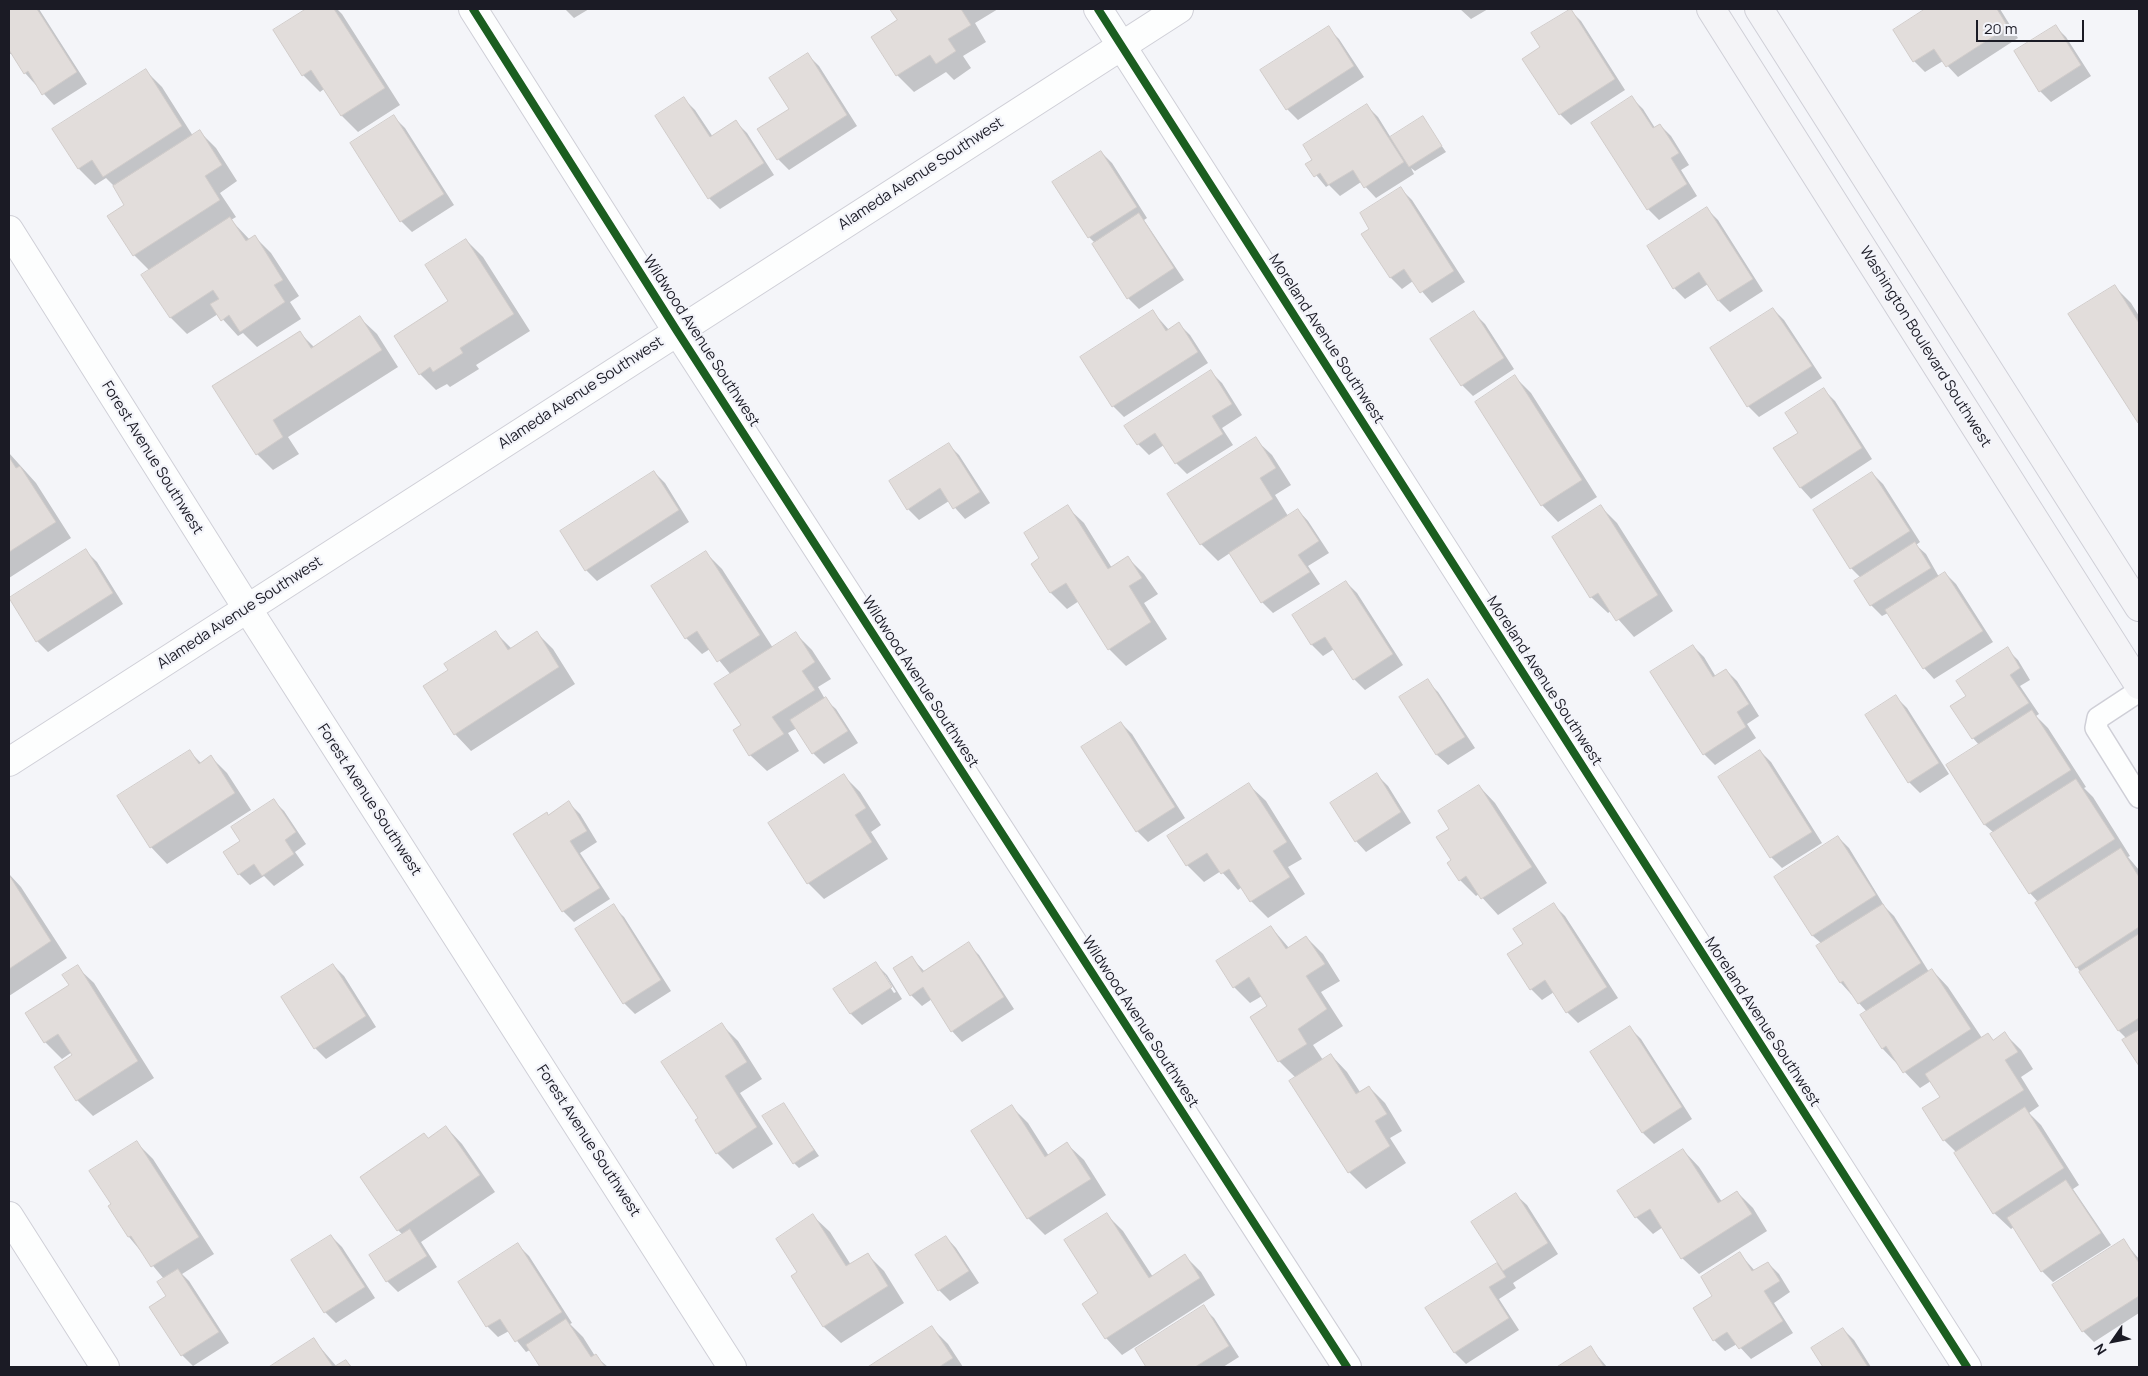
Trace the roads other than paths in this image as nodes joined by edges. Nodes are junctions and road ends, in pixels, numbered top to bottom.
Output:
1 (473, 9) edge
2 (1098, 9) edge
3 (1179, 9) edge
4 (1711, 9) edge
5 (1759, 9) edge
6 (1121, 45) junction
7 (9, 230) edge
8 (677, 331) junction
9 (2139, 607) edge
10 (247, 608) junction
11 (2139, 684) edge
12 (2139, 691) edge
13 (9, 762) edge
14 (2139, 796) edge
15 (9, 1216) edge
16 (105, 1367) edge
17 (732, 1367) edge
18 (1347, 1367) edge
19 (1967, 1367) edge

1 - 8 street, Wildwood Avenue Southwest
2 - 6 street, Moreland Avenue Southwest
3 - 6 street, Alameda Avenue Southwest
4 - 11 main road, Washington Boulevard Southwest
5 - 9 main road
6 - 8 street, Alameda Avenue Southwest
6 - 19 street, Moreland Avenue Southwest
7 - 10 street, Forest Avenue Southwest
8 - 10 street, Alameda Avenue Southwest
8 - 18 street, Wildwood Avenue Southwest
10 - 13 street, Alameda Avenue Southwest
10 - 17 street, Forest Avenue Southwest
12 - 14 lane
15 - 16 street

